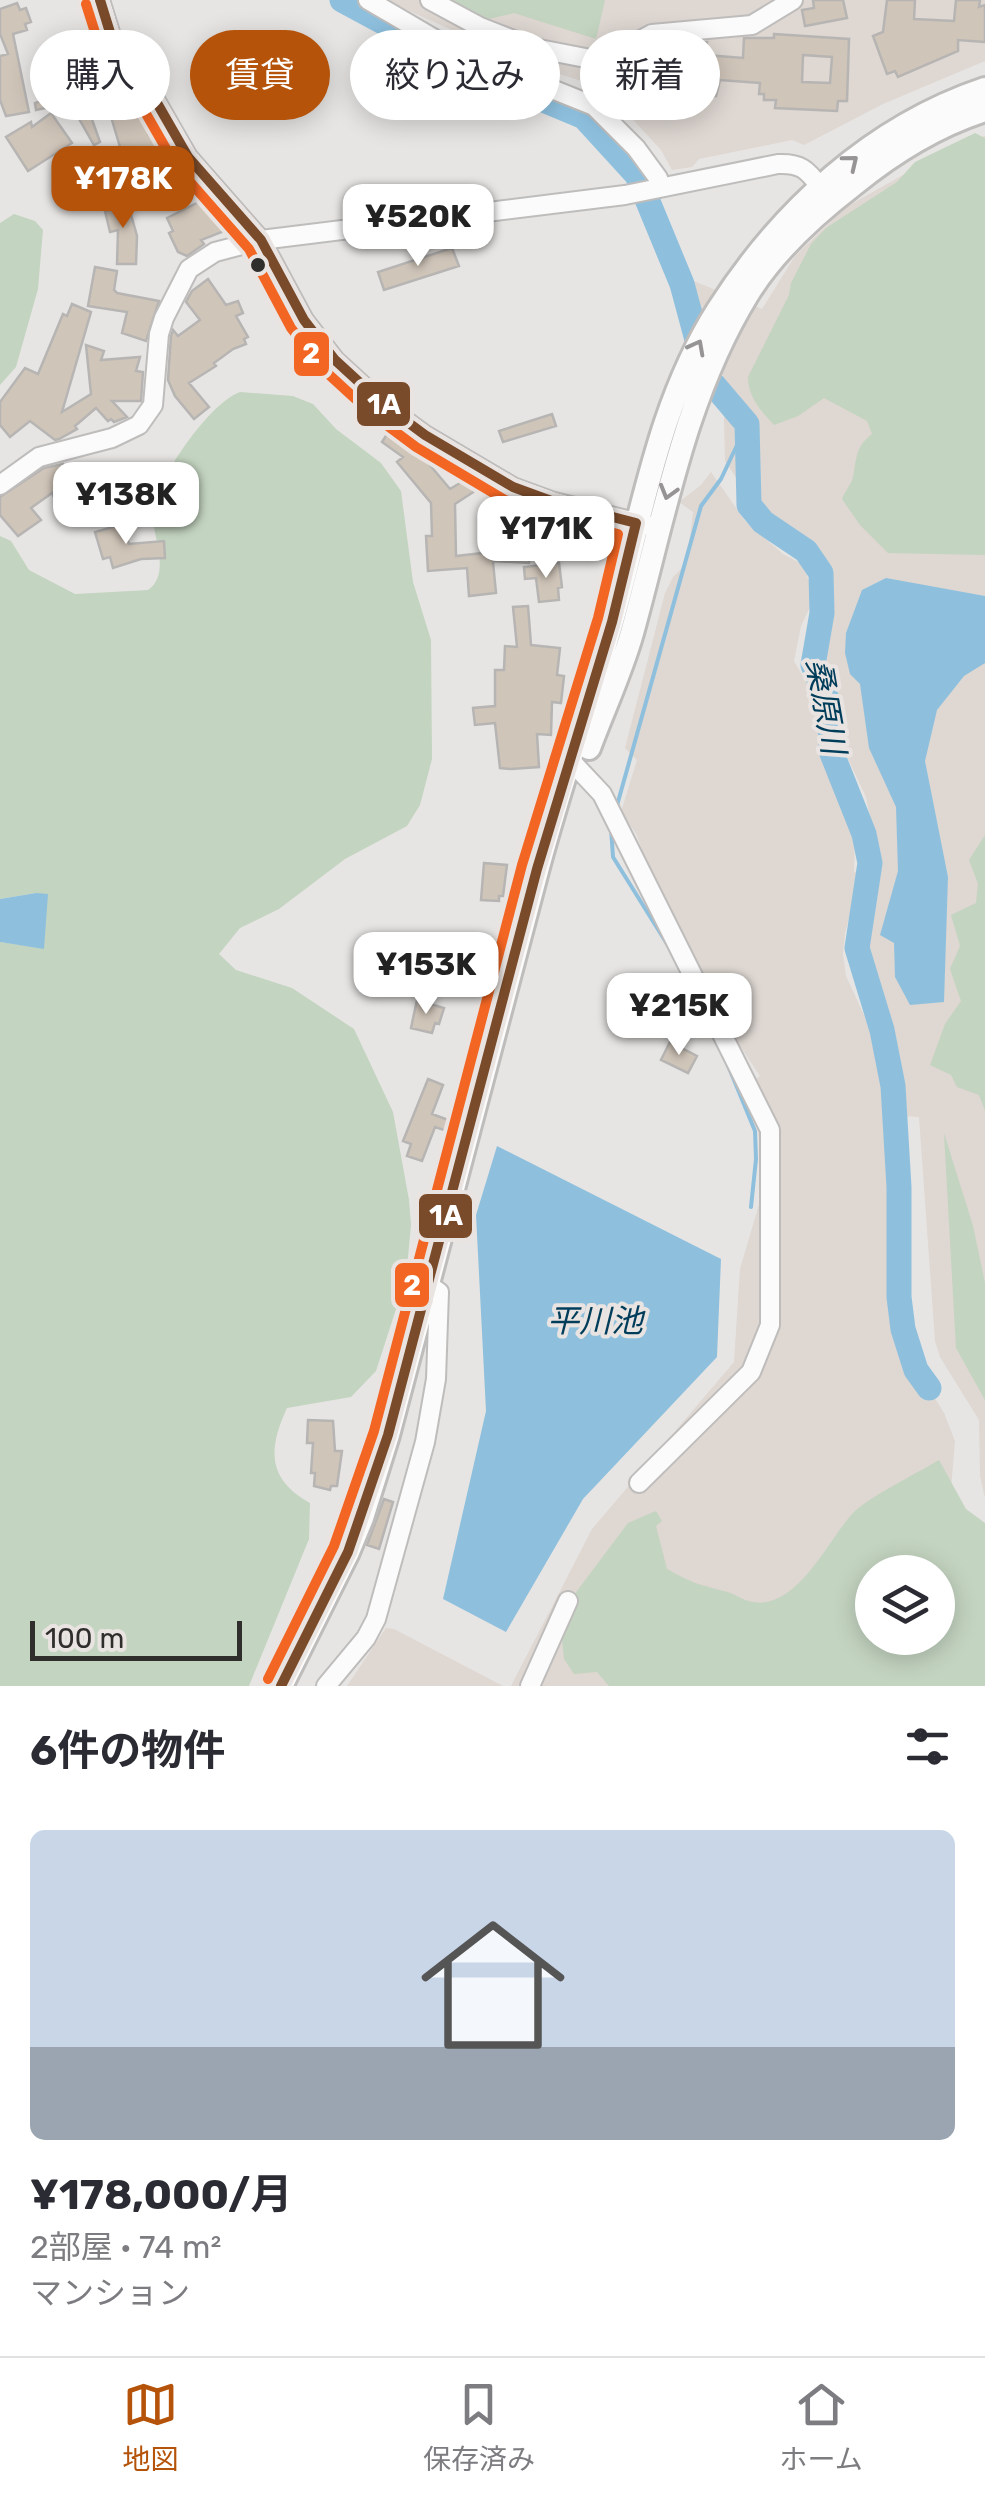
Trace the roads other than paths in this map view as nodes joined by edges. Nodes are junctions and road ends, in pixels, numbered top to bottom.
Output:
1 (100, 0) edge
2 (368, 0) edge
3 (430, 0) edge
4 (793, 0) edge
5 (985, 89) edge
6 (985, 110) edge
7 (820, 187) junction
8 (658, 188) junction
9 (261, 240) junction
10 (0, 485) edge
11 (647, 525) junction
12 (576, 765) junction
13 (428, 1285) junction
14 (639, 1483) dead end
15 (568, 1601) dead end
16 (281, 1686) edge
17 (326, 1686) edge
18 (530, 1686) edge

1 - 9 street
2 - 8 street
3 - 4 street
7 -> 5 main road
6 -> 11 main road
7 - 8 street
11 -> 7 main road
8 - 9 street
9 - 10 street
9 - 11 street
11 - 12 main road
12 - 13 main road
12 - 14 street
13 - 16 main road
13 - 17 street
15 - 18 street

